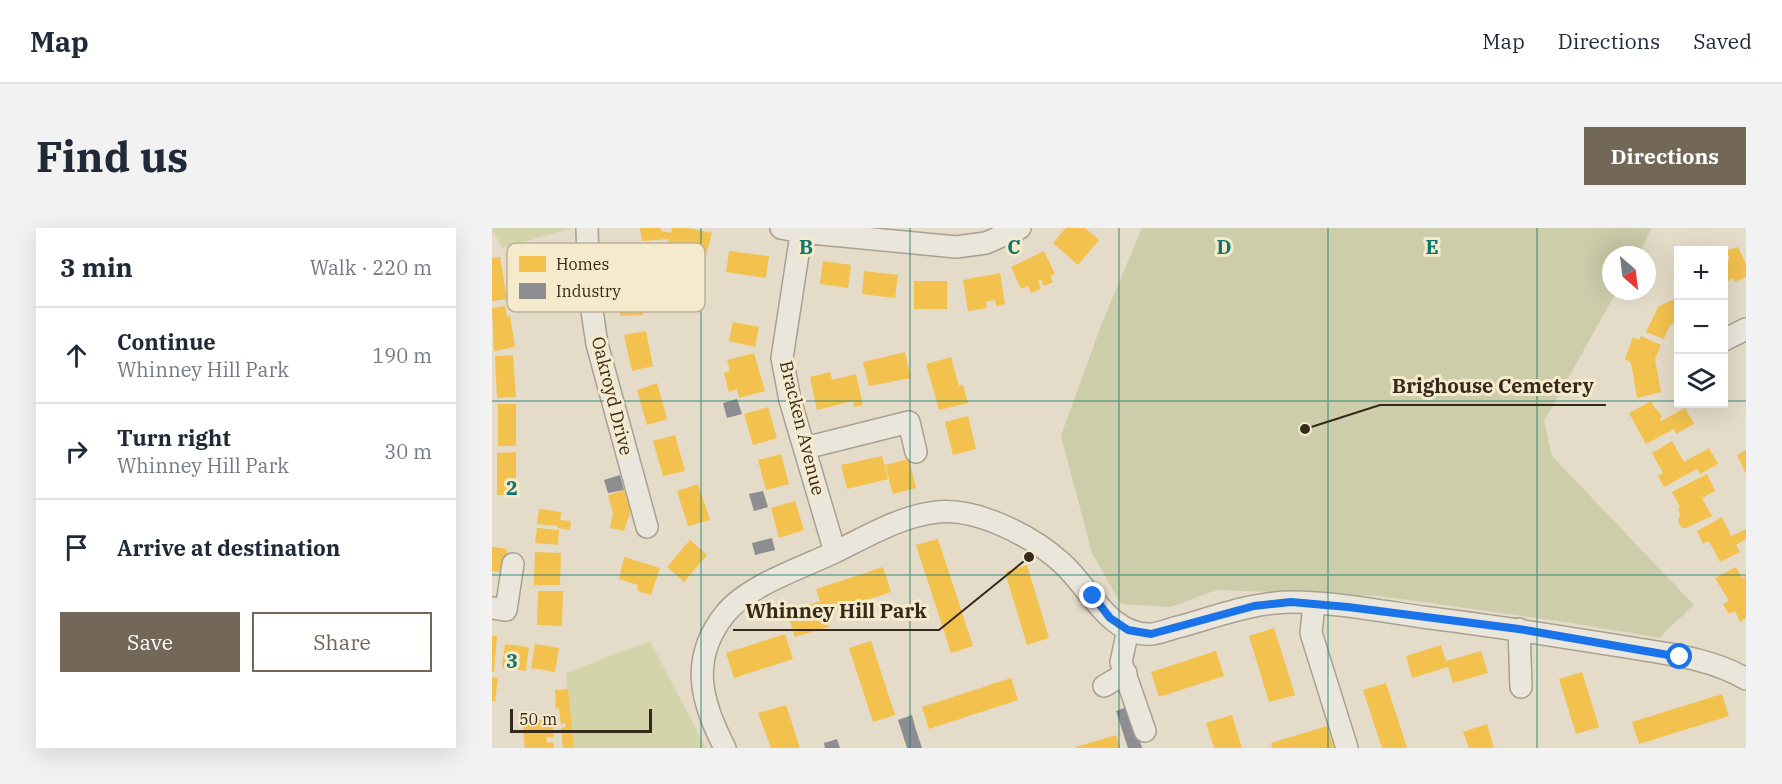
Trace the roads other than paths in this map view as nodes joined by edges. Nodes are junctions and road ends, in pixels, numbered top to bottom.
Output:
1 (587, 228) edge
2 (1020, 228) edge
3 (795, 229) edge
4 (587, 243) edge
5 (592, 312) edge
6 (1746, 329) edge
7 (1728, 338) edge
8 (805, 448) junction
9 (916, 452) dead end
10 (647, 527) dead end
11 (835, 552) junction
12 (513, 564) dead end
13 (1314, 604) junction
14 (492, 608) edge
15 (1519, 629) junction
16 (1128, 630) junction
17 (1126, 673) junction
18 (1746, 679) edge
19 (1104, 686) dead end
20 (1521, 687) dead end
21 (1145, 731) dead end
22 (725, 748) edge
23 (1347, 748) edge

1 - 4 street, Oakroyd Drive
2 - 3 street
3 - 8 street, Bracken Avenue
5 - 10 street, Oakroyd Drive
6 - 7 street
8 - 9 street
8 - 11 street, Bracken Avenue
11 - 16 street
11 - 22 street
12 - 14 street
13 - 15 street
13 - 16 street
13 - 23 street
15 - 18 street
15 - 20 street
16 - 17 street
17 - 19 street
17 - 21 street

